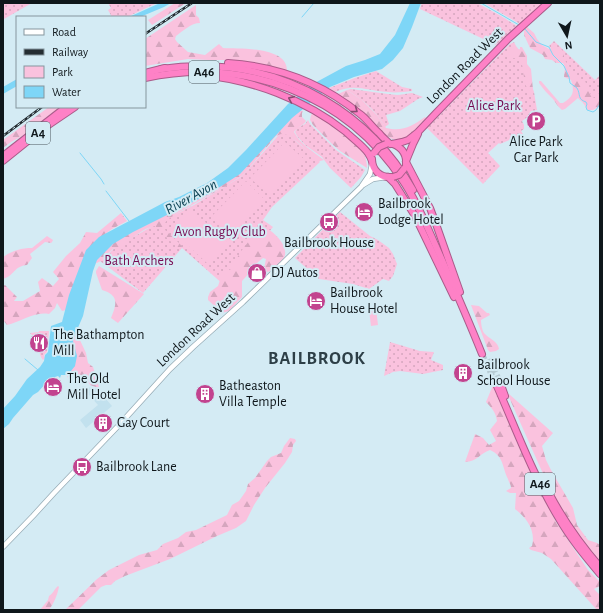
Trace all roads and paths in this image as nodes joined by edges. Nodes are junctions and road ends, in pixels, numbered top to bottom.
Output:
1 (548, 3) edge
2 (162, 69) junction
3 (146, 73) edge
4 (146, 79) edge
5 (146, 79) edge
6 (65, 108) edge
7 (74, 108) edge
8 (333, 108) junction
9 (420, 130) junction
10 (389, 144) junction
11 (3, 156) edge
12 (406, 161) junction
13 (3, 162) edge
14 (372, 162) junction
15 (389, 177) junction
16 (361, 187) junction
17 (461, 295) junction
18 (478, 343) junction
19 (3, 547) edge
20 (600, 567) edge
21 (600, 574) edge

1 - 9 highway, London Road West
2 - 3 highway
2 - 8 highway, A46
2 -> 10 highway
4 - 8 highway, A46
14 -> 5 highway
6 - 11 highway, A4
7 - 13 highway, A4
8 - 17 highway, A46
8 - 18 highway, A46
9 - 10 highway, London Road West
9 - 12 highway, London Road West
10 - 12 highway
10 - 14 highway, bridge
12 - 15 highway, bridge
12 - 17 highway
14 - 15 highway
14 - 16 street, London Road West
15 - 16 street, London Road West
15 - 18 highway
16 - 19 street, London Road West
17 - 18 highway, A46
20 - 21 highway, A46

